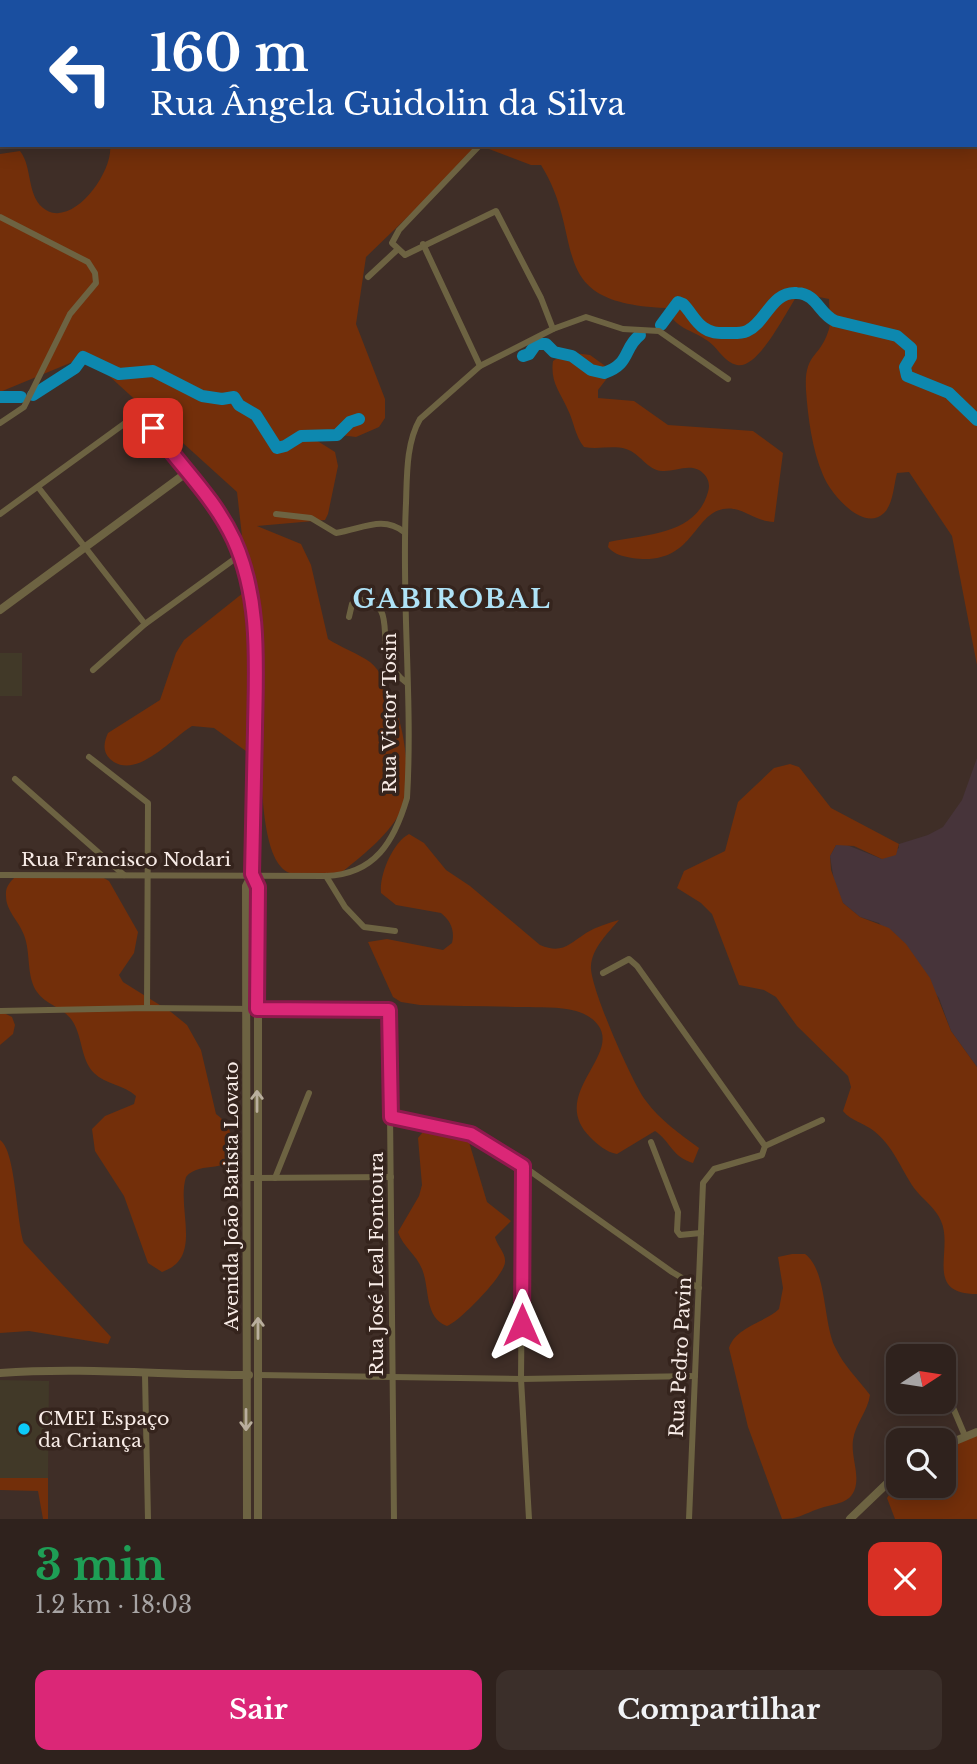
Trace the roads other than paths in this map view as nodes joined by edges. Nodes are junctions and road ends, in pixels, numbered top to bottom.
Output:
1 (478, 147) edge
2 (0, 217) edge
3 (423, 244) junction
4 (397, 250) junction
5 (368, 277) dead end
6 (553, 329) junction
7 (480, 366) junction
8 (727, 379) dead end
9 (0, 423) edge
10 (186, 474) junction
11 (38, 487) junction
12 (0, 514) edge
13 (276, 514) dead end
14 (404, 532) junction
15 (83, 548) junction
16 (240, 555) junction
17 (0, 610) edge
18 (349, 617) dead end
19 (145, 624) junction
20 (93, 670) dead end
21 (407, 683) junction
22 (89, 757) dead end
23 (15, 779) dead end
24 (252, 874) junction
25 (0, 875) edge
26 (125, 876) junction
27 (148, 876) junction
28 (326, 876) junction
29 (395, 931) dead end
30 (603, 973) dead end
31 (147, 1008) junction
32 (246, 1009) junction
33 (257, 1009) junction
34 (0, 1012) edge
35 (309, 1093) dead end
36 (391, 1117) junction
37 (822, 1120) dead end
38 (651, 1142) dead end
39 (765, 1146) junction
40 (523, 1166) junction
41 (391, 1177) junction
42 (246, 1178) junction
43 (257, 1178) junction
44 (275, 1178) junction
45 (701, 1233) junction
46 (699, 1288) junction
47 (0, 1373) edge
48 (145, 1375) junction
49 (247, 1375) junction
50 (258, 1375) junction
51 (393, 1375) junction
52 (695, 1376) junction
53 (521, 1379) junction
54 (956, 1414) edge
55 (977, 1432) edge
56 (965, 1436) junction
57 (956, 1440) edge
58 (886, 1484) edge
59 (247, 1517) edge
60 (258, 1517) edge
61 (148, 1519) edge
62 (394, 1519) edge
63 (529, 1519) edge
64 (689, 1519) edge
65 (850, 1519) edge

1 - 4 street
2 - 9 street
3 - 4 street
3 - 6 street
3 - 7 street
4 - 5 street
6 - 7 street, Rua Victor Tosin
6 - 8 street, Rua Victor Tosin
7 - 14 street, Rua Victor Tosin
10 - 11 street
10 - 15 street
10 - 16 street, Avenida João Batista Lovato
11 - 12 street
11 - 15 street
13 - 14 street
14 - 21 street, Rua Victor Tosin
15 - 17 street
15 - 19 street
16 - 19 street
16 - 24 street, Avenida João Batista Lovato
18 - 21 street
19 - 20 street
21 - 28 street, Rua Victor Tosin
22 - 27 street
23 - 26 street
24 - 27 street, Rua Francisco Nodari
24 - 28 street, Rua Victor Tosin
24 - 32 street, Avenida João Batista Lovato
24 - 33 street, Avenida João Batista Lovato
25 - 26 street, Rua Francisco Nodari
26 - 27 street, Rua Francisco Nodari
27 - 31 street
28 - 29 street
30 - 39 street
31 - 32 street
31 - 34 street
32 - 33 street
32 - 42 street, Avenida João Batista Lovato
33 - 36 street, Rua José Leal Fontoura
43 -> 33 street, Avenida João Batista Lovato
35 - 44 street
36 - 40 street
36 - 41 street, Rua José Leal Fontoura
37 - 39 street
38 - 45 street
39 - 45 street, Rua Pedro Pavin
40 - 46 street
40 - 53 street
41 - 44 street
41 - 51 street, Rua José Leal Fontoura
42 - 43 street
42 - 49 street, Avenida João Batista Lovato
43 - 44 street
50 -> 43 street, Avenida João Batista Lovato
45 - 46 street, Rua Pedro Pavin
46 - 52 street, Rua Pedro Pavin
47 - 48 street
48 - 49 street
48 - 61 street
49 - 50 street
49 -> 59 street, Avenida João Batista Lovato
50 - 51 street
50 - 60 street, Avenida João Batista Lovato
51 - 53 street
51 - 62 street, Rua José Leal Fontoura
52 - 53 street
52 - 64 street, Rua Pedro Pavin
53 - 63 street
54 - 56 street
55 - 56 street
56 - 57 street
58 - 65 street
59 - 60 street

